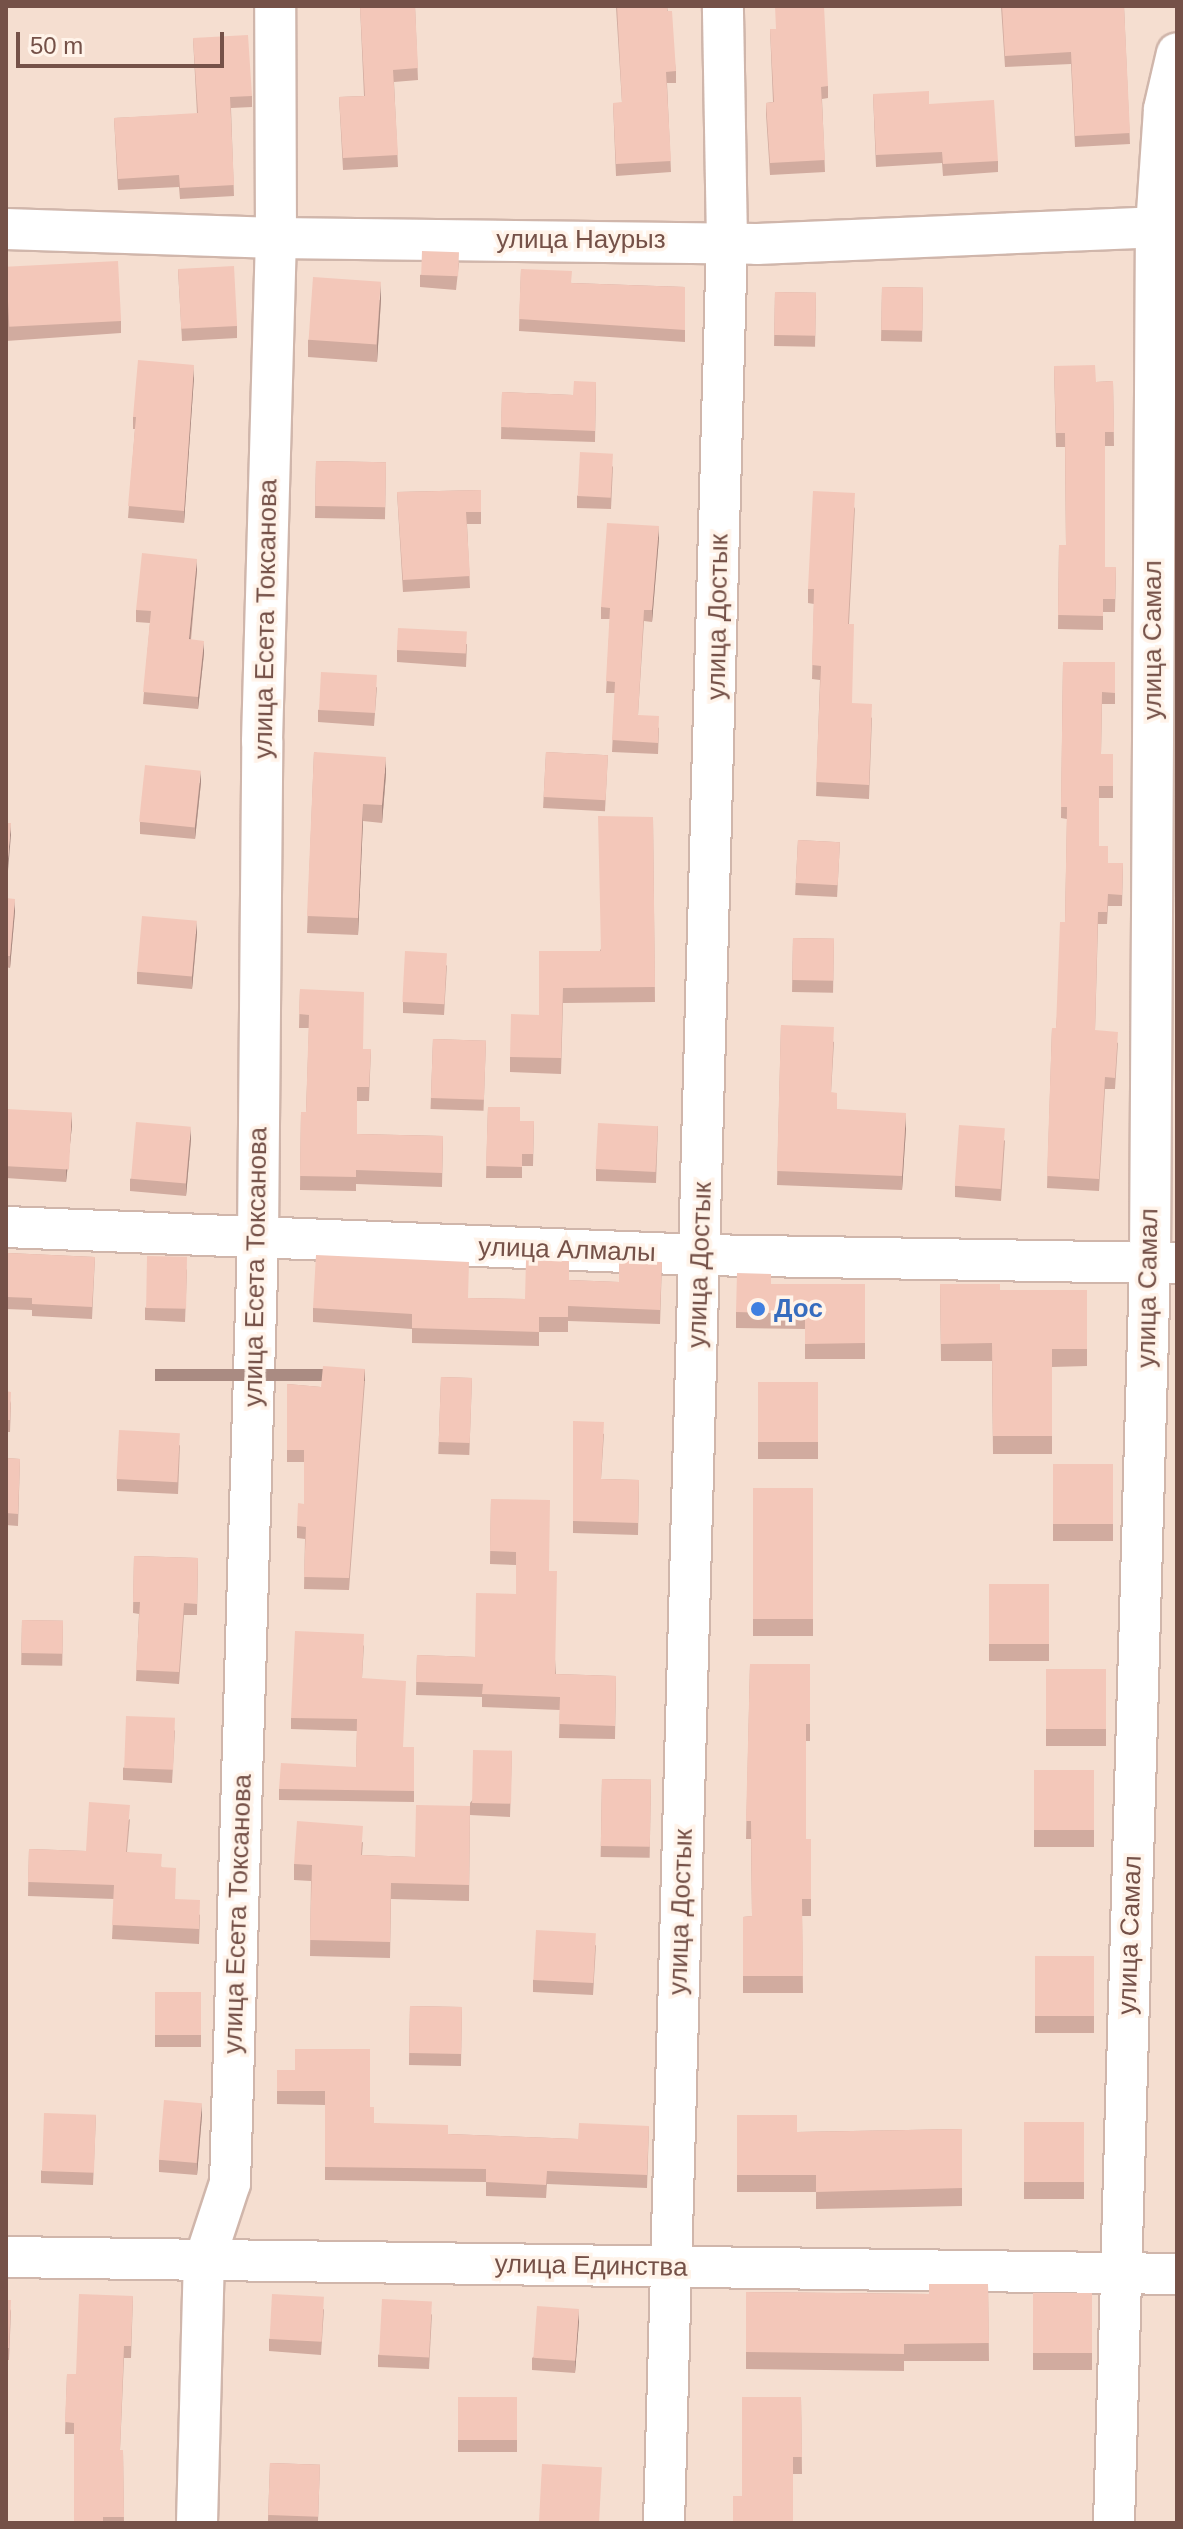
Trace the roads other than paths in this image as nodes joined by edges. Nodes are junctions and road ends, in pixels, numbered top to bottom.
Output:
1 (275, 6) edge
2 (723, 6) edge
3 (1177, 53) edge
4 (1156, 227) junction
5 (6, 229) edge
6 (276, 238) junction
7 (727, 242) junction
8 (6, 1227) edge
9 (258, 1239) junction
10 (700, 1255) junction
11 (1163, 1262) edge
12 (6, 2257) edge
13 (204, 2262) junction
14 (671, 2267) junction
15 (1121, 2272) junction
16 (1177, 2274) edge
17 (197, 2523) edge
18 (664, 2523) edge
19 (1114, 2523) edge

1 - 6 street, улица Есета Токсанова
2 - 7 street, улица Достык
3 - 4 street, улица Самал
4 - 7 street, улица Наурыз
4 - 11 street, улица Самал
5 - 6 street, улица Наурыз
6 - 7 street, улица Наурыз
6 - 9 street, улица Есета Токсанова
7 - 10 street, улица Достык
8 - 9 street, улица Алмалы
9 - 10 street, улица Алмалы
9 - 13 street, улица Есета Токсанова
10 - 11 street, улица Алмалы
10 - 14 street, улица Достык
11 - 15 street, улица Самал
12 - 13 street, улица Единства
13 - 14 street, улица Единства
13 - 17 street, улица Есета Токсанова
14 - 15 street, улица Единства
14 - 18 street, улица Достык
15 - 16 street, улица Единства
15 - 19 street, улица Самал

